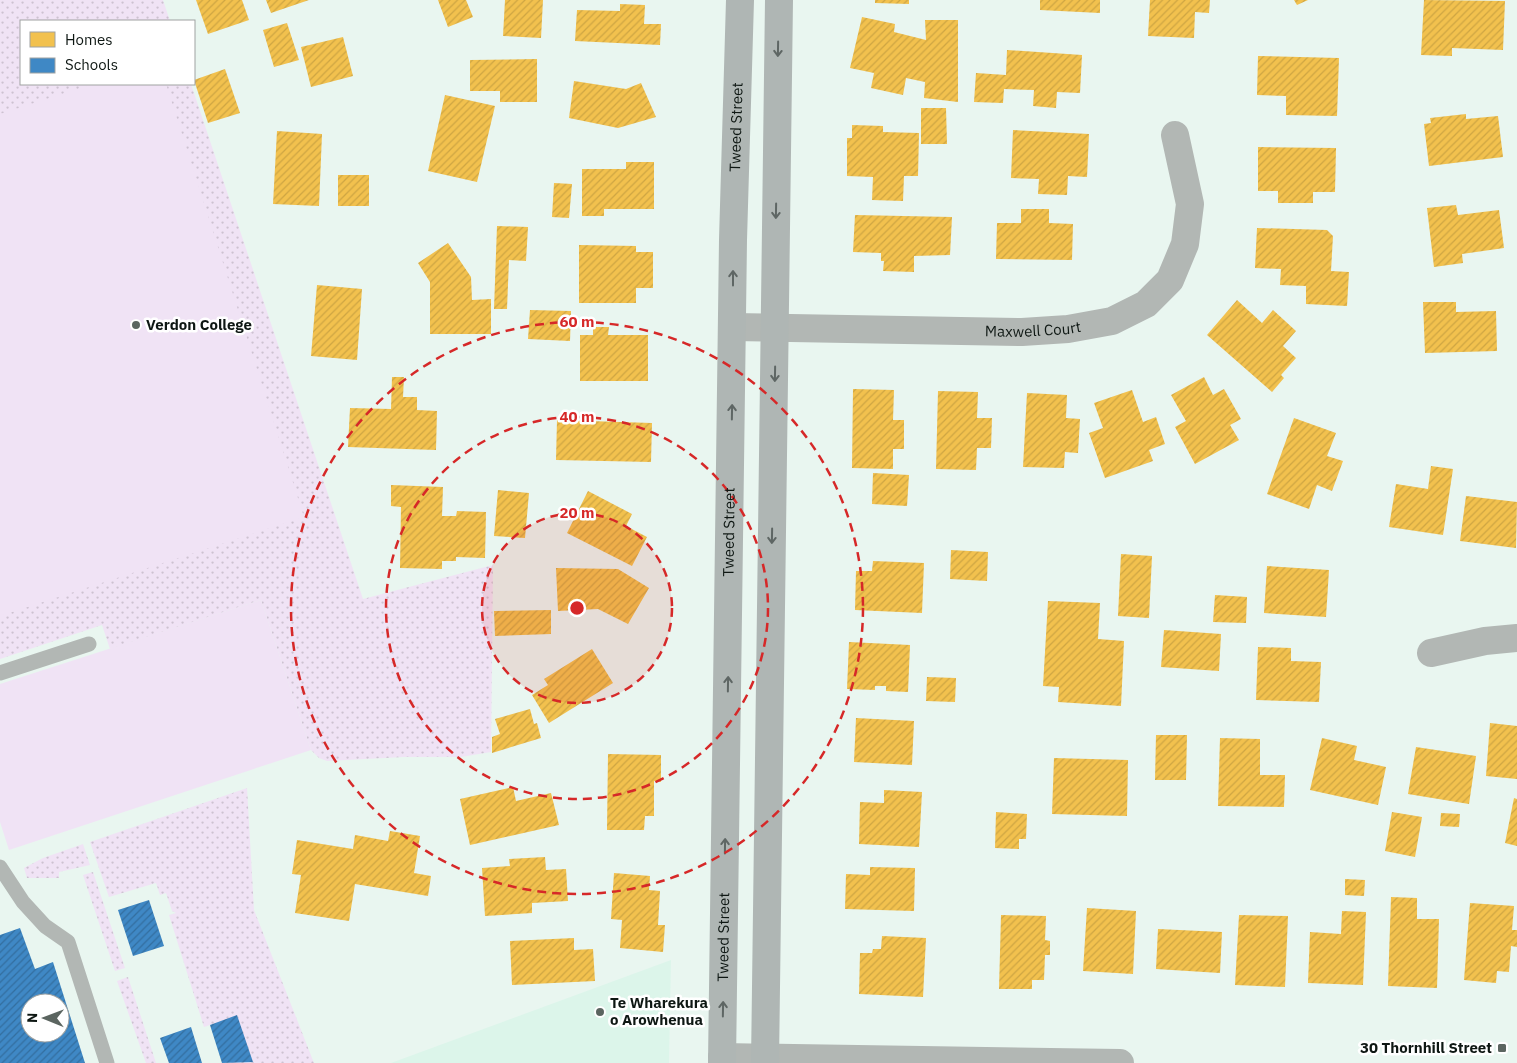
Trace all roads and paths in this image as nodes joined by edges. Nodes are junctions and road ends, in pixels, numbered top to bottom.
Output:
1 (740, 0) edge
2 (779, 0) edge
3 (1175, 135) dead end
4 (733, 327) junction
5 (775, 327) junction
6 (1517, 638) edge
7 (89, 644) dead end
8 (1431, 653) dead end
9 (0, 673) edge
10 (0, 867) edge
11 (722, 1060) edge
12 (765, 1060) edge
13 (107, 1063) edge
14 (1120, 1063) edge

4 -> 1 main road, Tweed Street
2 -> 5 main road
3 - 5 street, Maxwell Court
4 - 5 street, Maxwell Court
11 -> 4 main road, Tweed Street
5 -> 12 main road
6 - 8 street
7 - 9 lane
10 - 13 lane
11 - 12 street
12 - 14 street

